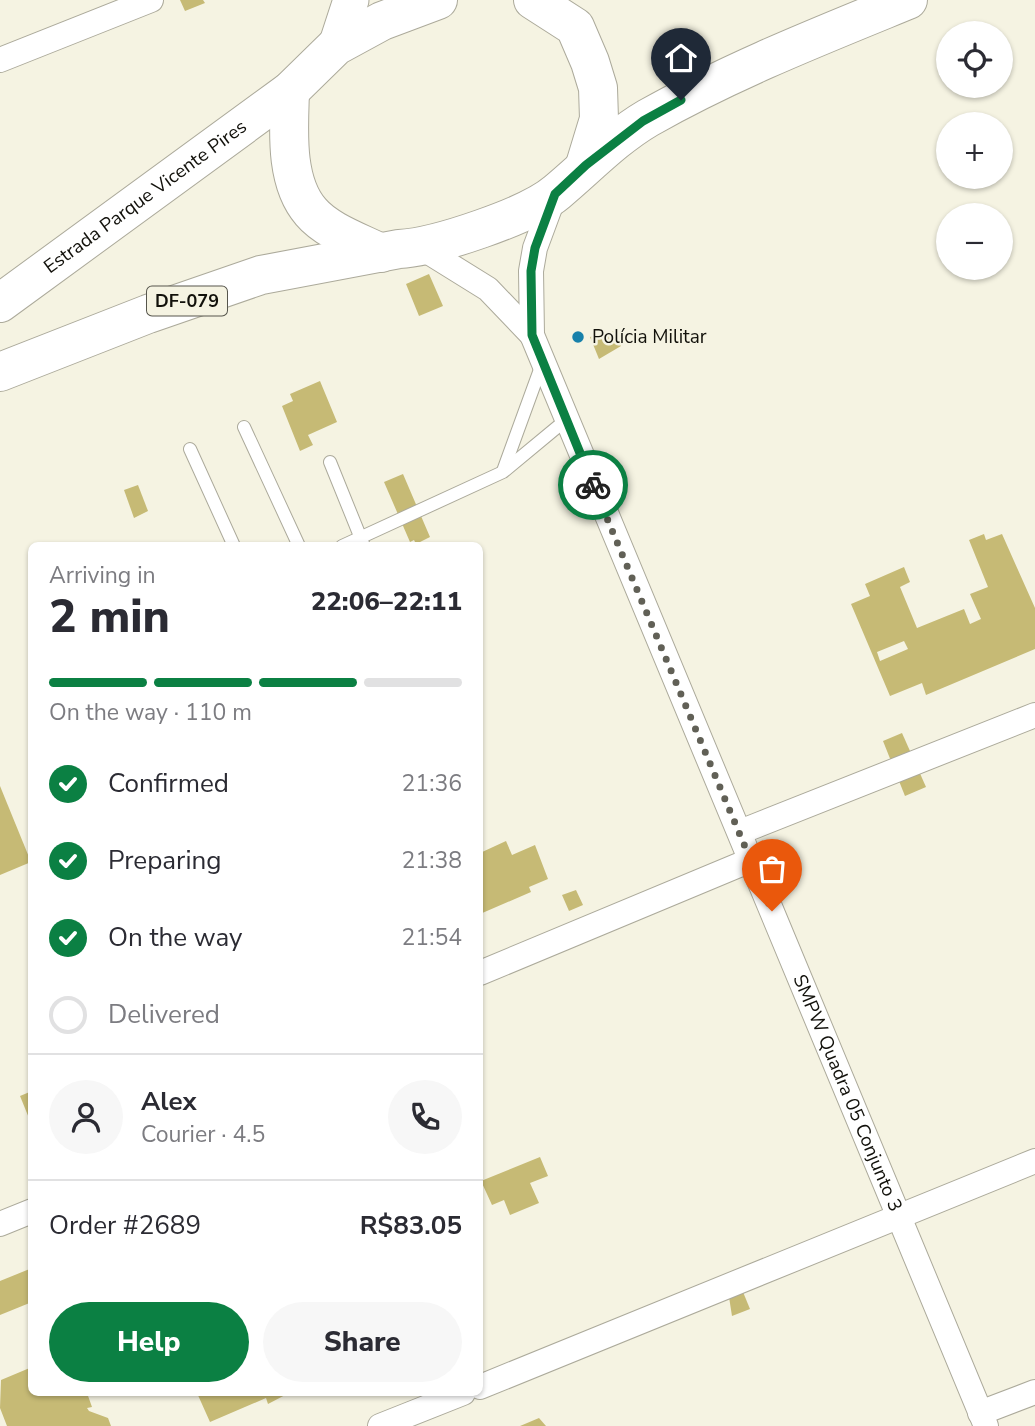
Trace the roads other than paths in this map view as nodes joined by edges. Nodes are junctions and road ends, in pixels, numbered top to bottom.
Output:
1 (151, 0) edge
2 (351, 0) edge
3 (438, 0) edge
4 (533, 0) edge
5 (908, 0) edge
6 (336, 46) junction
7 (0, 60) edge
8 (290, 91) junction
9 (586, 165) junction
10 (555, 194) junction
11 (422, 248) junction
12 (381, 253) junction
13 (0, 303) edge
14 (532, 335) junction
15 (542, 364) junction
16 (0, 372) edge
17 (567, 419) junction
18 (244, 428) dead end
19 (190, 449) dead end
20 (330, 461) dead end
21 (503, 472) junction
22 (232, 542) edge
23 (297, 542) edge
24 (362, 542) edge
25 (1035, 715) edge
26 (740, 832) junction
27 (751, 860) junction
28 (483, 972) edge
29 (1035, 1161) edge
30 (28, 1213) edge
31 (900, 1217) junction
32 (0, 1224) edge
33 (483, 1386) edge
34 (1035, 1392) edge
35 (455, 1396) edge
36 (983, 1419) edge
37 (380, 1426) edge

1 - 7 street
2 - 6 street
3 - 6 main road, Estrada Parque Vicente Pires
4 - 9 main road
5 - 9 main road, DF-079
6 - 8 main road, Estrada Parque Vicente Pires
8 - 12 main road
8 - 13 main road, Estrada Parque Vicente Pires
9 - 10 main road, DF-079
10 - 11 main road, DF-079
10 - 14 street
11 - 12 main road, DF-079
11 - 14 street
12 - 16 main road, DF-079
14 - 15 street, SMPW Quadra 05 Conjunto 3
15 - 17 street, SMPW Quadra 05 Conjunto 3
15 - 21 lane
17 - 21 lane
17 - 26 street, SMPW Quadra 05 Conjunto 3
18 - 23 lane
19 - 22 lane
20 - 24 lane
21 - 24 lane
25 - 26 street
26 - 27 street, SMPW Quadra 05 Conjunto 3
27 - 28 street
27 - 31 street, SMPW Quadra 05 Conjunto 3
29 - 31 street
30 - 32 street
31 - 33 street
31 - 36 street, SMPW Quadra 05 Conjunto 3
34 - 36 street
35 - 37 street

